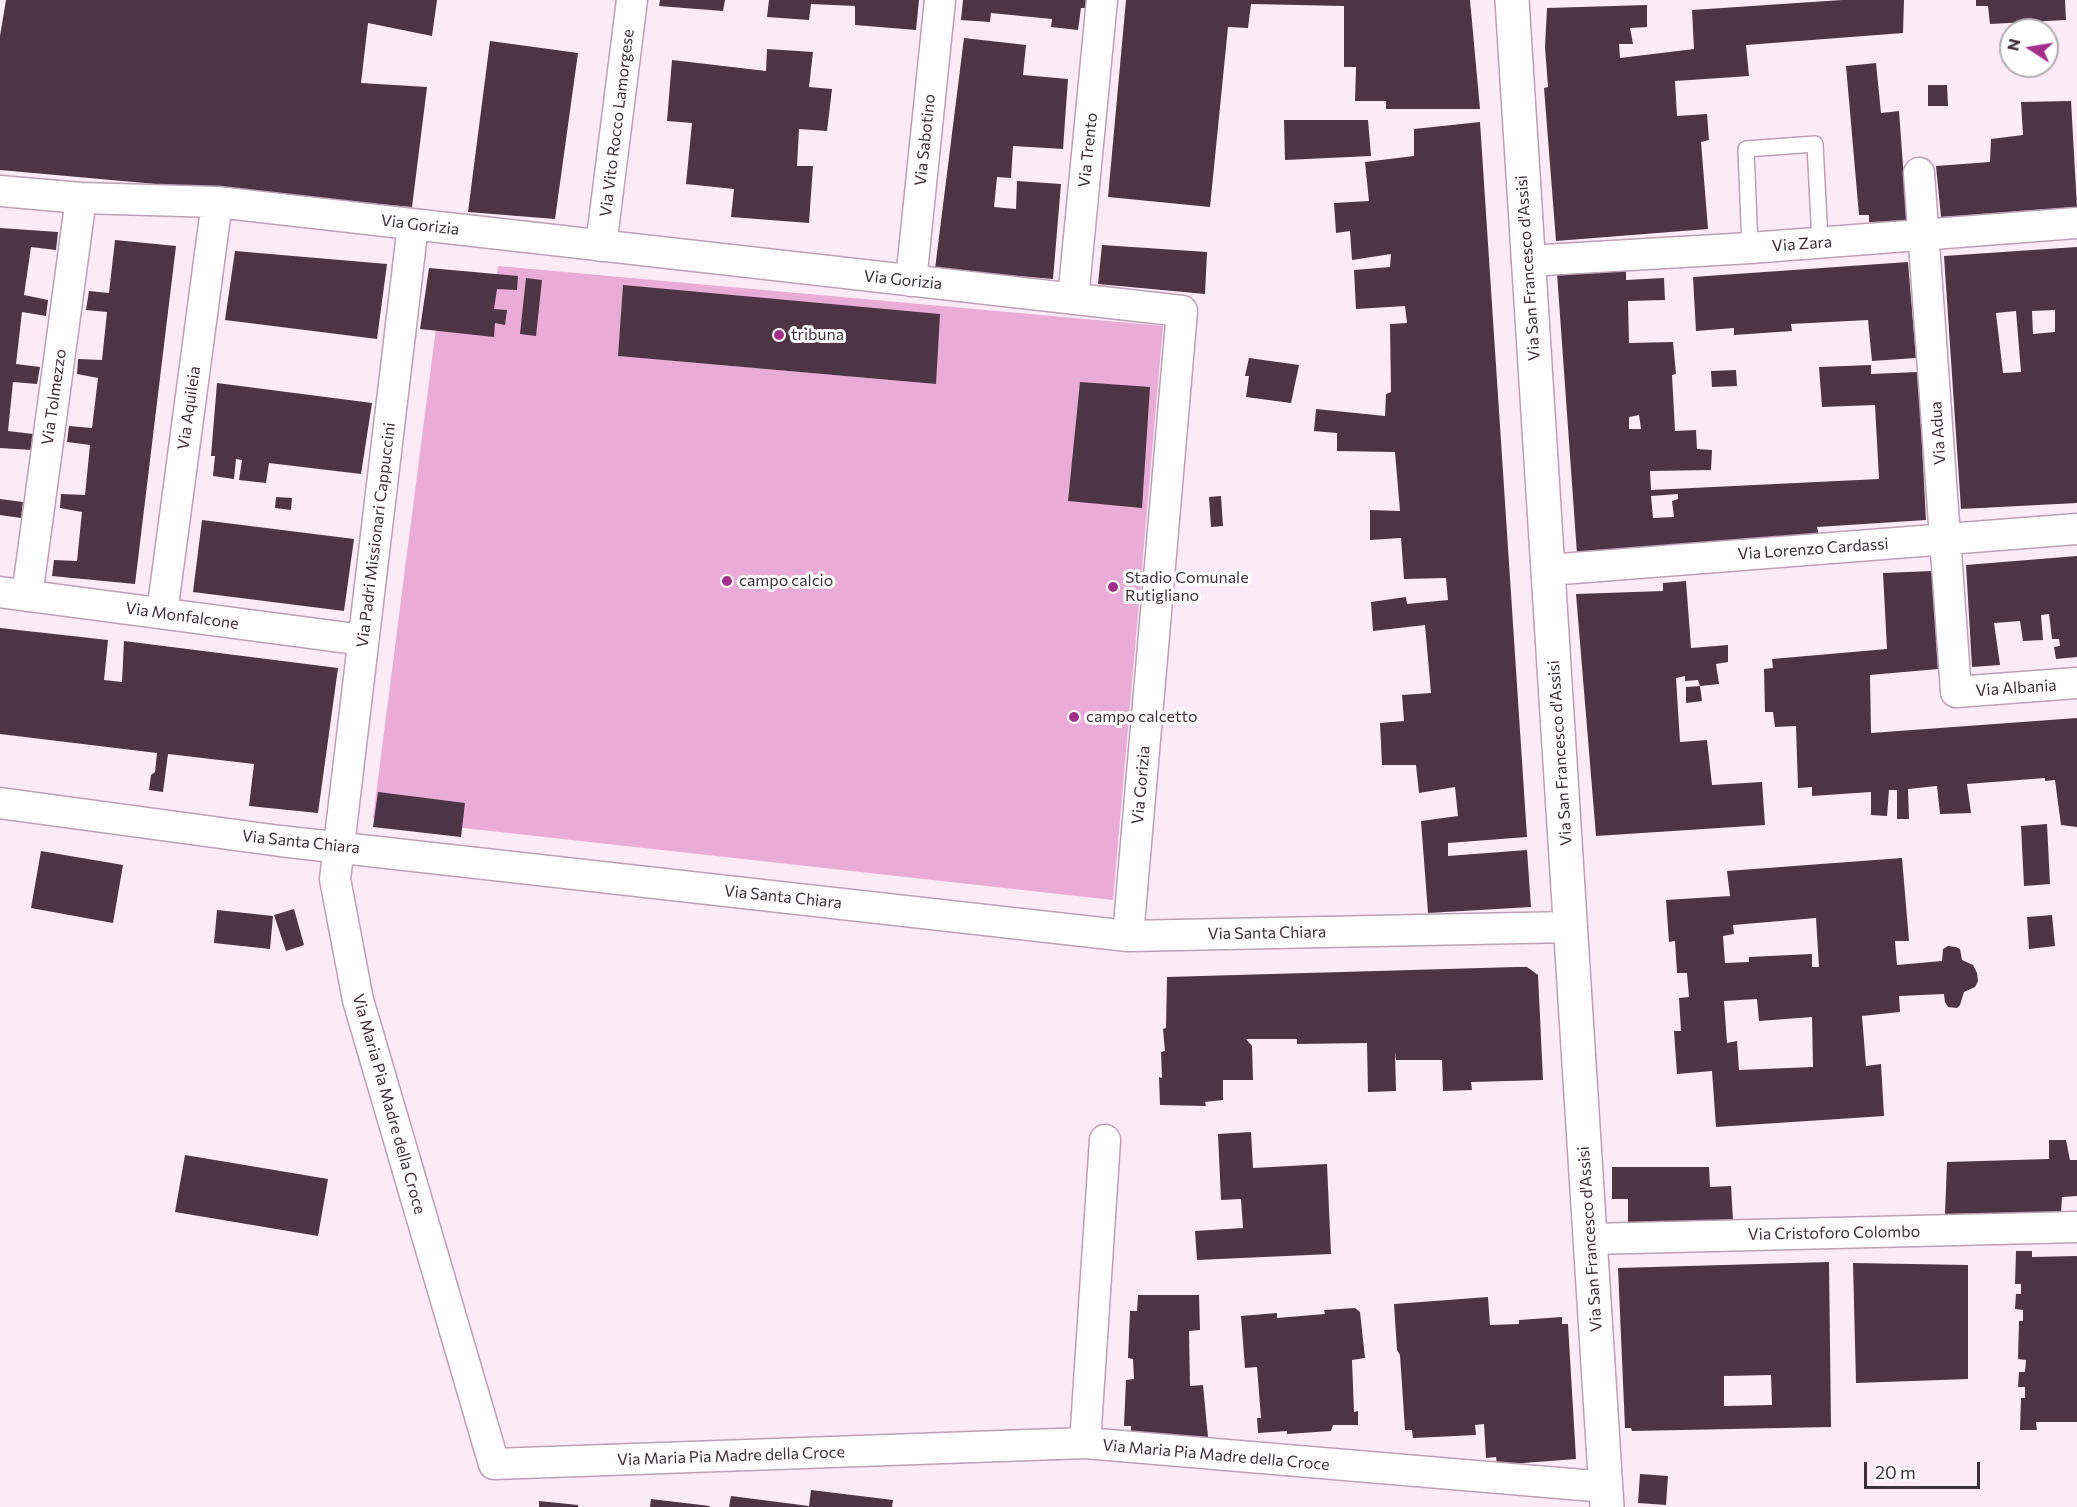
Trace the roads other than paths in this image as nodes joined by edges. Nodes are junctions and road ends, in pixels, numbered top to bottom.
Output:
1 (632, 0) edge
2 (940, 0) edge
3 (1102, 0) edge
4 (1512, 0) edge
5 (1534, 0) edge
6 (1919, 173) dead end
7 (0, 191) edge
8 (81, 198) junction
9 (217, 202) junction
10 (2077, 223) edge
11 (413, 225) junction
12 (1924, 235) junction
13 (1820, 242) junction
14 (601, 246) junction
15 (1750, 248) junction
16 (1527, 261) junction
17 (910, 281) junction
18 (1073, 299) junction
19 (2077, 529) edge
20 (1945, 539) junction
21 (1548, 570) junction
22 (14, 594) edge
23 (162, 613) junction
24 (363, 640) junction
25 (2077, 683) edge
26 (1956, 692) joint
27 (0, 804) edge
28 (339, 846) junction
29 (1570, 927) junction
30 (1128, 936) junction
31 (1105, 1140) dead end
32 (2077, 1227) edge
33 (1590, 1239) junction
34 (1084, 1443) junction
35 (1606, 1497) edge

1 - 14 street, Via Vito Rocco Lamorgese
2 - 17 street, Via Sabotino
3 - 18 street, Via Trento
4 - 5 street
4 - 16 main road, Via San Francesco d'Assisi
6 - 12 street, Via Adua
7 - 8 street, Via Gorizia
8 - 9 street, Via Gorizia
8 - 22 street, Via Tolmezzo
9 - 11 street, Via Gorizia
9 - 23 street, Via Aquileia
10 - 12 street, Via Zara
11 - 14 street, Via Gorizia
11 - 24 street, Via Padri Missionari Cappuccini
12 - 13 street, Via Zara
12 - 20 street, Via Adua
13 - 15 street, Via Zara
13 - 15 lane
14 - 17 street, Via Gorizia
15 - 16 street, Via Zara
16 - 21 main road, Via San Francesco d'Assisi
17 - 18 street, Via Gorizia
18 - 30 street, Via Gorizia
19 - 20 street, Via Lorenzo Cardassi
20 - 21 street, Via Lorenzo Cardassi
20 - 26 street, Via Adua
21 - 29 main road, Via San Francesco d'Assisi
22 - 23 street, Via Monfalcone
23 - 24 street, Via Monfalcone
24 - 28 street, Via Padri Missionari Cappuccini
25 - 26 street, Via Albania
27 - 28 street, Via Santa Chiara
28 - 30 street, Via Santa Chiara
28 - 34 street, Via Maria Pia Madre della Croce
29 - 30 street, Via Santa Chiara
29 - 33 main road, Via San Francesco d'Assisi
31 - 34 street
32 - 33 street, Via Cristoforo Colombo
33 - 35 main road, Via San Francesco d'Assisi
34 - 35 street, Via Maria Pia Madre della Croce

